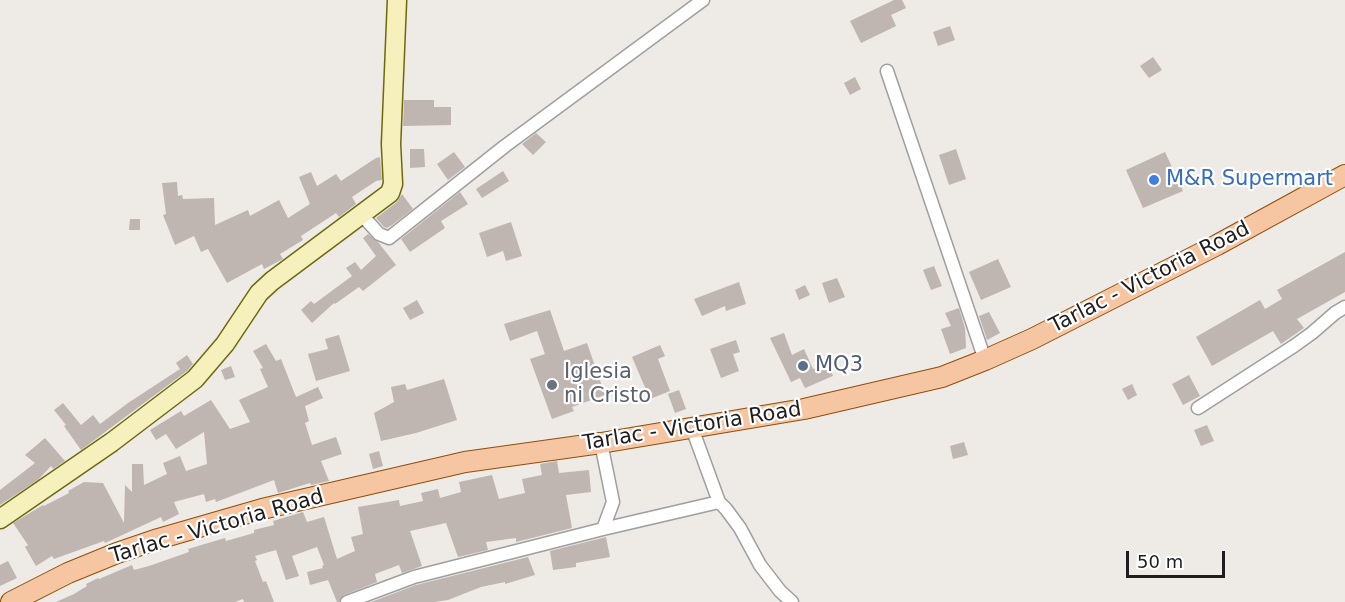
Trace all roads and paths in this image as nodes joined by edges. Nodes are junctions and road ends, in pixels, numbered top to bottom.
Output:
1 (397, 0) edge
2 (703, 0) edge
3 (886, 71) dead end
4 (1345, 175) edge
5 (362, 214) junction
6 (1345, 307) edge
7 (986, 360) junction
8 (1198, 408) dead end
9 (692, 428) junction
10 (601, 443) junction
11 (719, 502) junction
12 (0, 519) edge
13 (603, 529) junction
14 (11, 602) edge
15 (347, 602) edge
16 (792, 602) edge

1 - 5 street
2 - 5 street
3 - 7 street
4 - 7 main road, Tarlac - Victoria Road
5 - 12 street
6 - 8 street
7 - 9 main road, Tarlac - Victoria Road
9 - 10 main road, Tarlac - Victoria Road
9 - 11 street
10 - 13 street
10 - 14 main road, Tarlac - Victoria Road
11 - 13 street
11 - 16 street
13 - 15 street

